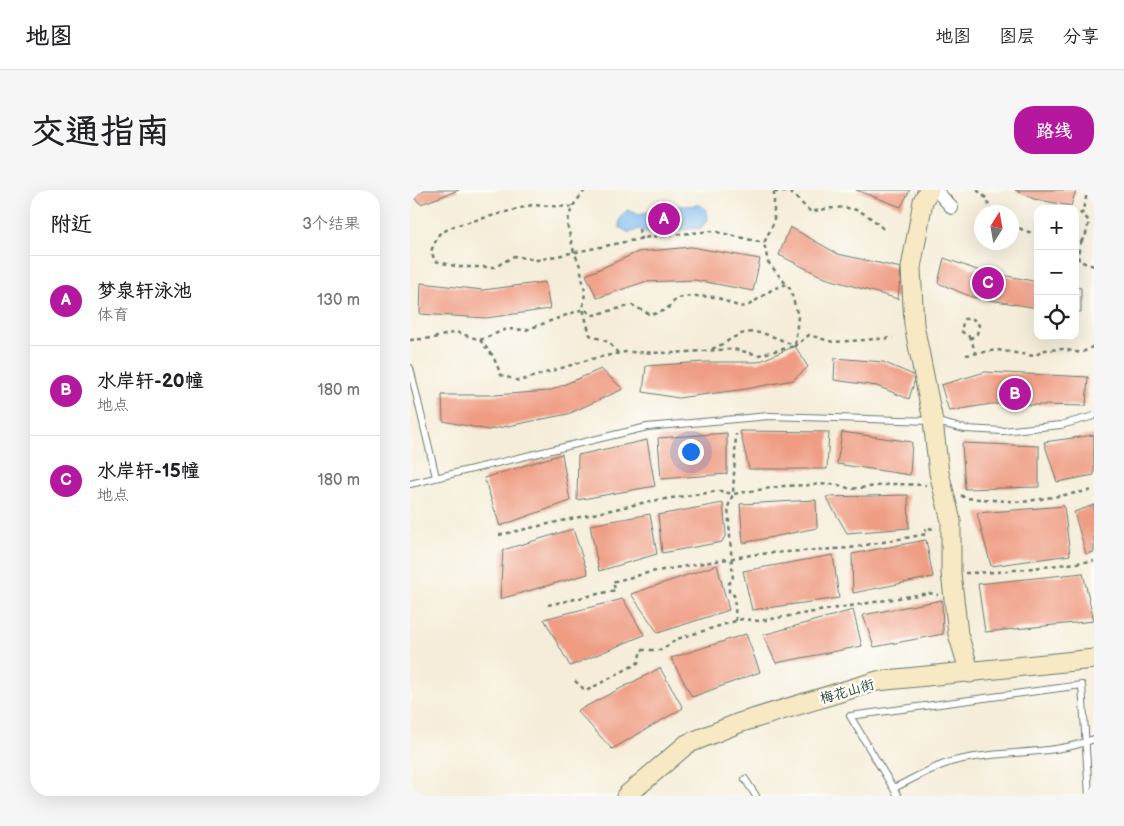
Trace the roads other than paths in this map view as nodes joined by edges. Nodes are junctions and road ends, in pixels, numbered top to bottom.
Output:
1 (929, 190) edge
2 (936, 190) edge
3 (952, 208) dead end
4 (410, 368) edge
5 (1094, 416) edge
6 (933, 421) junction
7 (436, 477) junction
8 (410, 484) edge
9 (1094, 659) edge
10 (970, 673) junction
11 (1094, 739) edge
12 (1084, 743) junction
13 (745, 779) dead end
14 (894, 788) junction
15 (626, 796) edge
16 (756, 796) edge
17 (898, 796) edge
18 (1089, 796) edge

1 - 6 street
2 - 3 street
4 - 7 lane
5 - 6 lane
6 - 7 lane
6 - 10 street
7 - 8 lane
9 - 10 street, 梅花山街
10 - 15 street, 梅花山街
11 - 12 lane
12 - 14 lane
12 - 14 lane
12 - 18 lane
13 - 16 lane
14 - 17 lane

